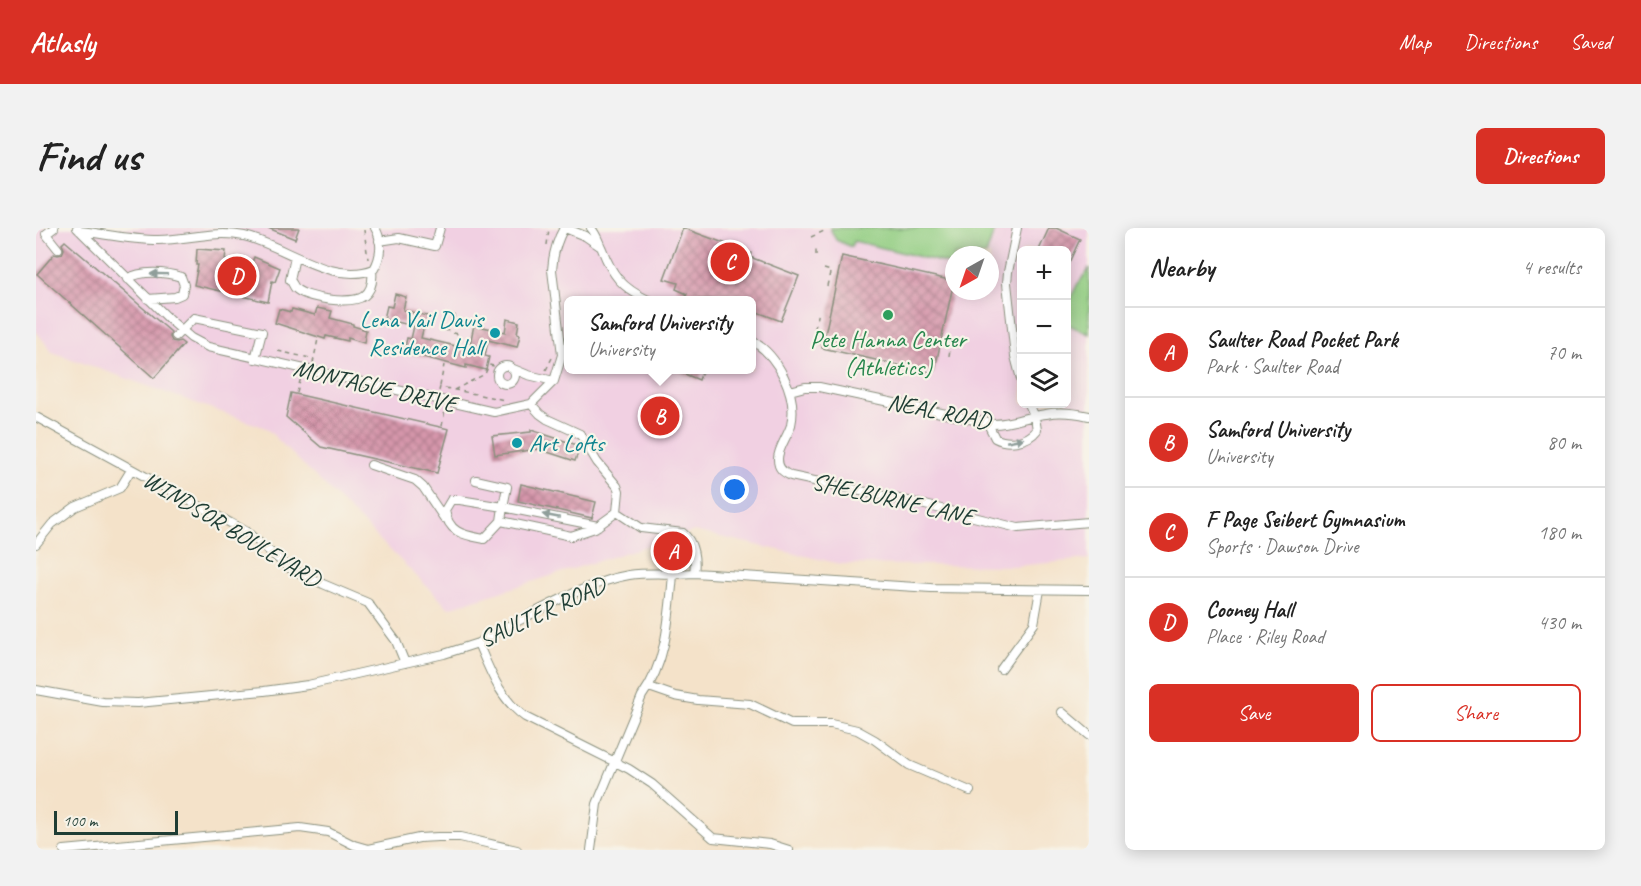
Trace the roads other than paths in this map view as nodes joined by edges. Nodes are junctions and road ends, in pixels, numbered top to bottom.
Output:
1 (54, 228) edge
2 (375, 228) edge
3 (396, 228) edge
4 (440, 228) edge
5 (564, 228) edge
6 (591, 228) edge
7 (1017, 228) edge
8 (79, 230) edge
9 (45, 231) edge
10 (389, 239) junction
11 (379, 241) junction
12 (601, 248) junction
13 (58, 249) dead end
14 (295, 257) junction
15 (373, 270) junction
16 (127, 279) junction
17 (639, 296) edge
18 (148, 299) junction
19 (179, 333) junction
20 (756, 342) edge
21 (255, 359) junction
22 (1017, 364) edge
23 (511, 368) junction
24 (528, 375) junction
25 (512, 381) junction
26 (554, 381) junction
27 (790, 391) junction
28 (531, 404) junction
29 (1031, 408) edge
30 (1089, 416) edge
31 (36, 417) edge
32 (1035, 417) junction
33 (987, 422) junction
34 (371, 465) dead end
35 (131, 470) junction
36 (476, 480) dead end
37 (503, 507) junction
38 (617, 512) junction
39 (446, 521) junction
40 (501, 521) junction
41 (1089, 522) edge
42 (598, 526) junction
43 (36, 544) edge
44 (693, 573) junction
45 (673, 575) junction
46 (1040, 590) junction
47 (1089, 590) edge
48 (478, 643) junction
49 (405, 663) junction
50 (1000, 669) dead end
51 (649, 687) junction
52 (36, 690) edge
53 (1062, 712) dead end
54 (1089, 735) edge
55 (614, 762) junction
56 (970, 791) dead end
57 (64, 850) edge
58 (517, 850) edge
59 (591, 850) edge
60 (789, 850) edge

1 - 9 street
2 - 11 street
3 - 10 street
4 - 10 street
5 - 12 street
5 - 26 street
6 - 12 street
7 - 22 street
8 - 14 street
8 - 16 street, MONTAGUE DRIVE
9 - 13 street
10 - 11 street
11 - 15 street
12 - 17 street
14 - 15 street
14 - 15 street
16 - 18 street, MONTAGUE DRIVE
18 -> 16 street
18 - 19 street, MONTAGUE DRIVE
19 - 21 street, MONTAGUE DRIVE
19 - 21 street
20 - 27 street
21 - 28 street, MONTAGUE DRIVE
23 - 24 street
23 - 25 street
23 - 25 street
24 - 25 street
24 - 26 street
26 - 28 street
27 - 33 street, NEAL ROAD
27 - 41 street, SHELBURNE LANE
28 - 38 street
29 - 32 street
30 - 32 street, NEAL ROAD
31 - 35 street, WINDSOR BOULEVARD
32 - 33 street, NEAL ROAD
33 -> 32 street
34 - 39 street
35 - 43 street
35 - 49 street, WINDSOR BOULEVARD
36 - 37 street
37 - 39 street
37 - 40 street
42 -> 37 street
38 - 42 street
38 - 44 street
39 - 40 street
40 - 42 street
44 - 45 street, SAULTER ROAD
44 - 46 street, SAULTER ROAD
45 - 48 street, SAULTER ROAD
45 - 51 street
46 - 47 street, SAULTER ROAD
46 - 50 street
48 - 49 street, SAULTER ROAD
48 - 55 street
49 - 52 street, SAULTER ROAD
51 - 55 street
51 - 56 street
53 - 54 street
55 - 59 street
55 - 60 street
57 - 58 street

